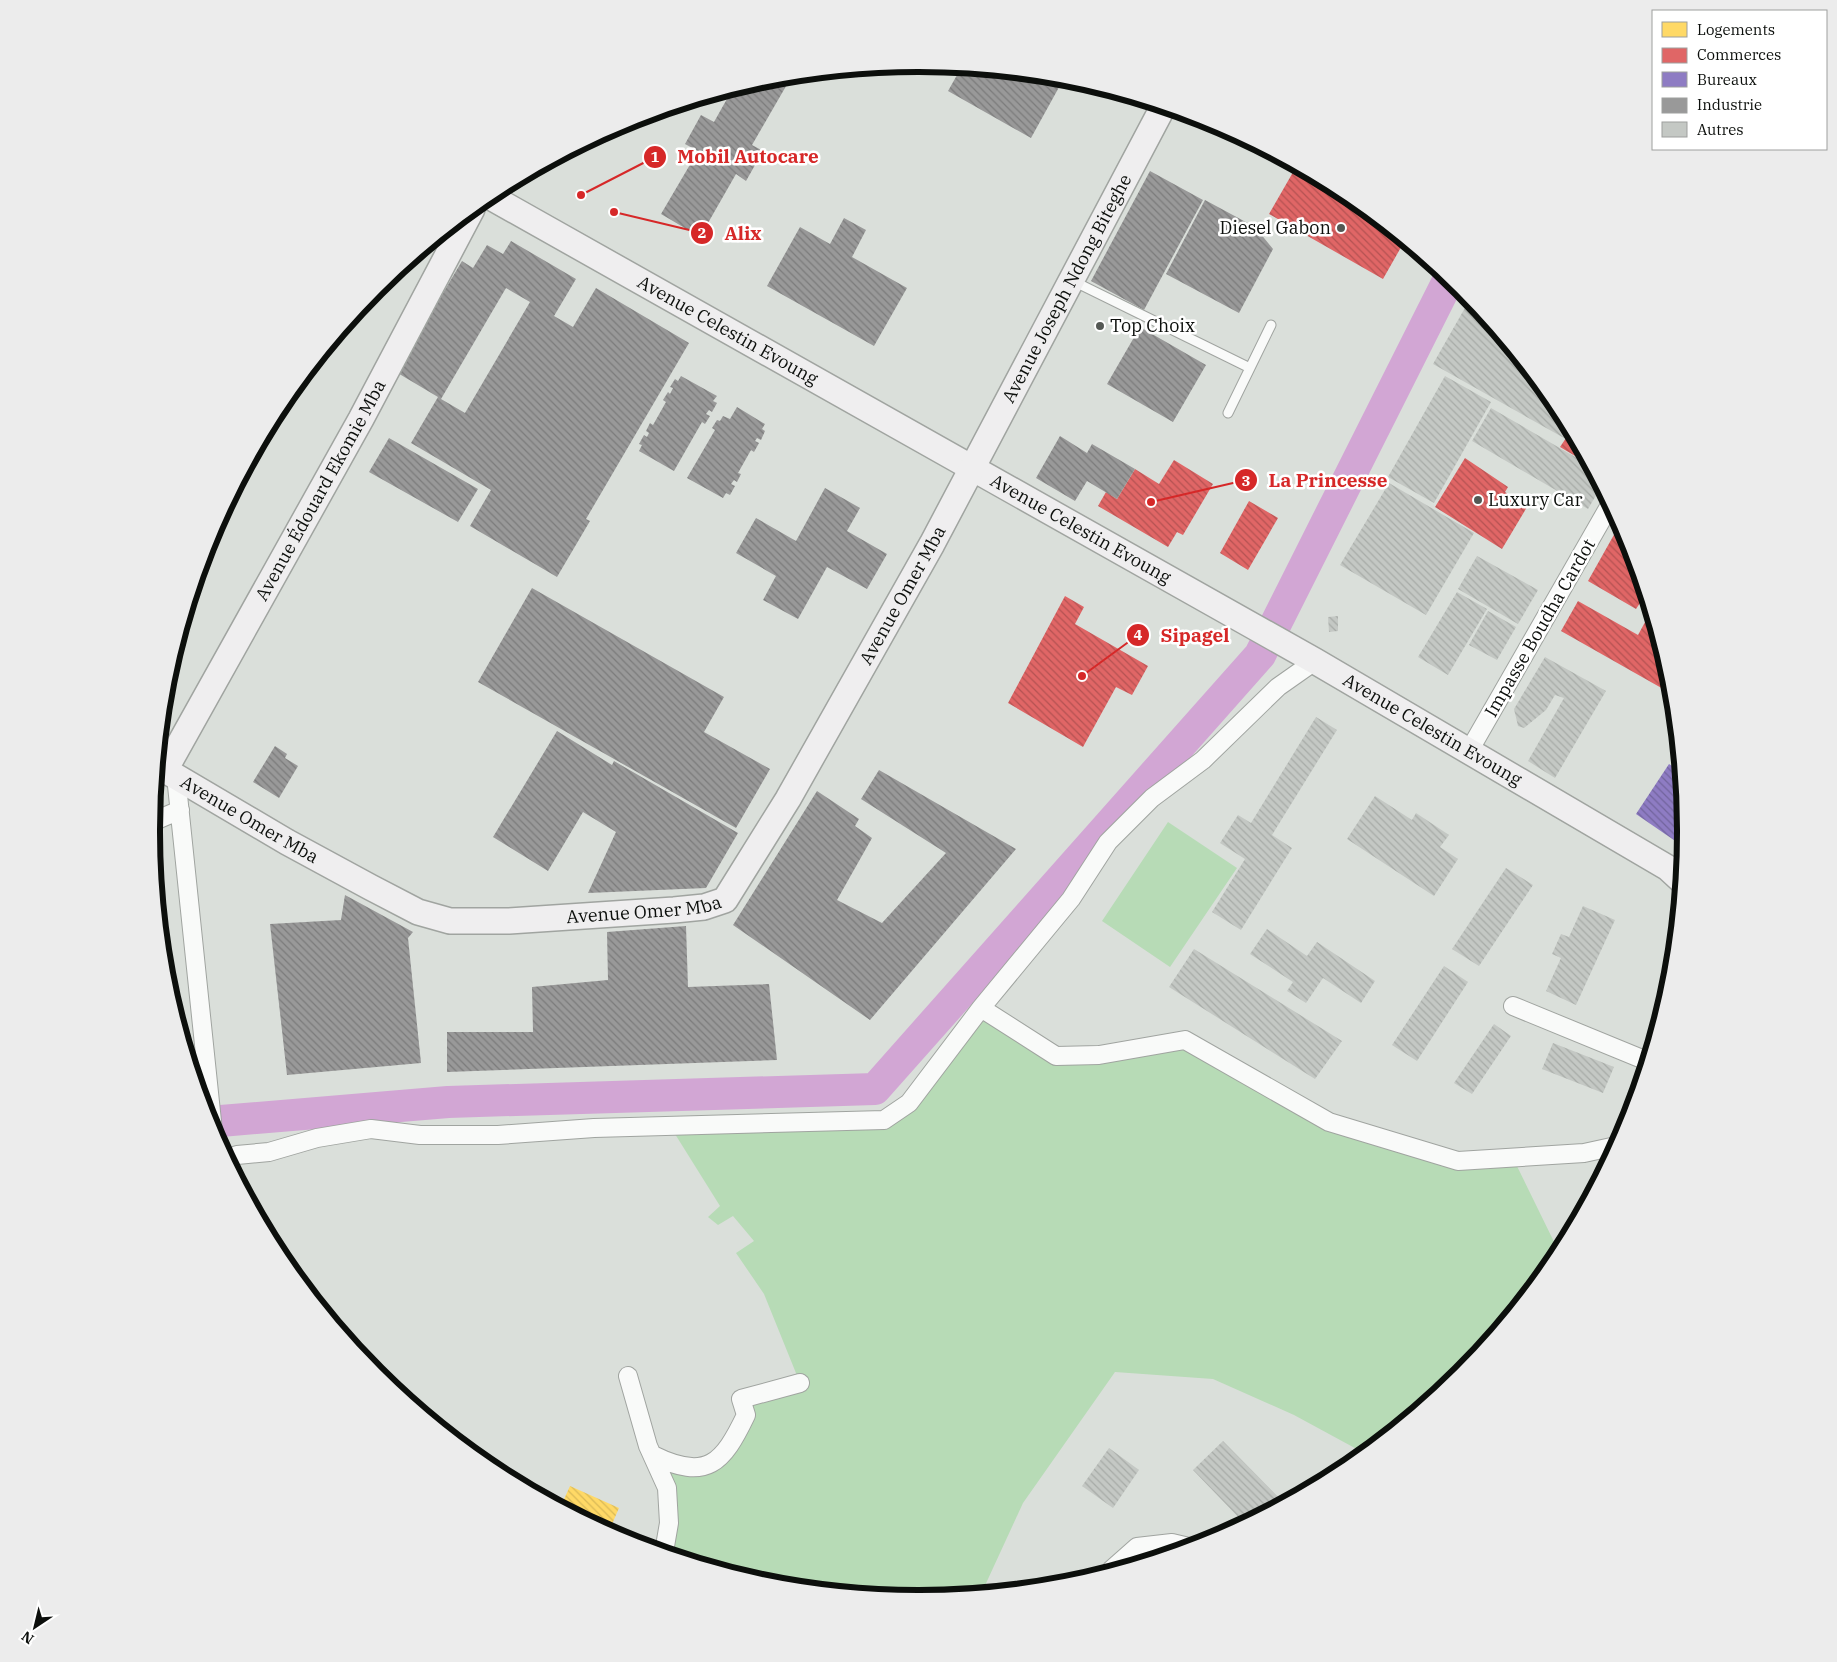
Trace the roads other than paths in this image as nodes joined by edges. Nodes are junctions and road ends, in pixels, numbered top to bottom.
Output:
1 (1160, 112) edge
2 (497, 200) edge
3 (464, 224) edge
4 (1070, 280) junction
5 (1271, 325) dead end
6 (1250, 368) junction
7 (1228, 413) dead end
8 (971, 470) junction
9 (1606, 512) edge
10 (1315, 661) junction
11 (1469, 751) junction
12 (166, 771) edge
13 (180, 810) junction
14 (161, 818) edge
15 (1675, 872) edge
16 (1512, 1006) dead end
17 (981, 1008) junction
18 (1642, 1059) edge
19 (210, 1101) edge
20 (1607, 1148) edge
21 (237, 1155) dead end
22 (628, 1376) dead end
23 (800, 1384) dead end
24 (653, 1455) junction
25 (1176, 1544) edge
26 (665, 1545) edge
27 (1120, 1562) edge

1 - 4 street, Avenue Joseph Ndong Biteghe
2 - 8 street, Avenue Celestin Evoung
3 - 12 street, Avenue Édouard Ekomie Mba
4 - 6 lane
4 - 8 street, Avenue Joseph Ndong Biteghe
5 - 6 lane
6 - 7 lane
8 - 10 street, Avenue Celestin Evoung
8 - 12 street, Avenue Omer Mba
9 - 11 street, Impasse Boudha Cardot
10 - 11 street, Avenue Celestin Evoung
10 - 17 street
11 - 15 street, Avenue Celestin Evoung
12 - 13 street
13 - 14 street
13 - 19 street
16 - 18 street
17 - 20 street
17 - 21 street
22 - 24 street
23 - 24 street
24 - 26 street
25 - 27 street

